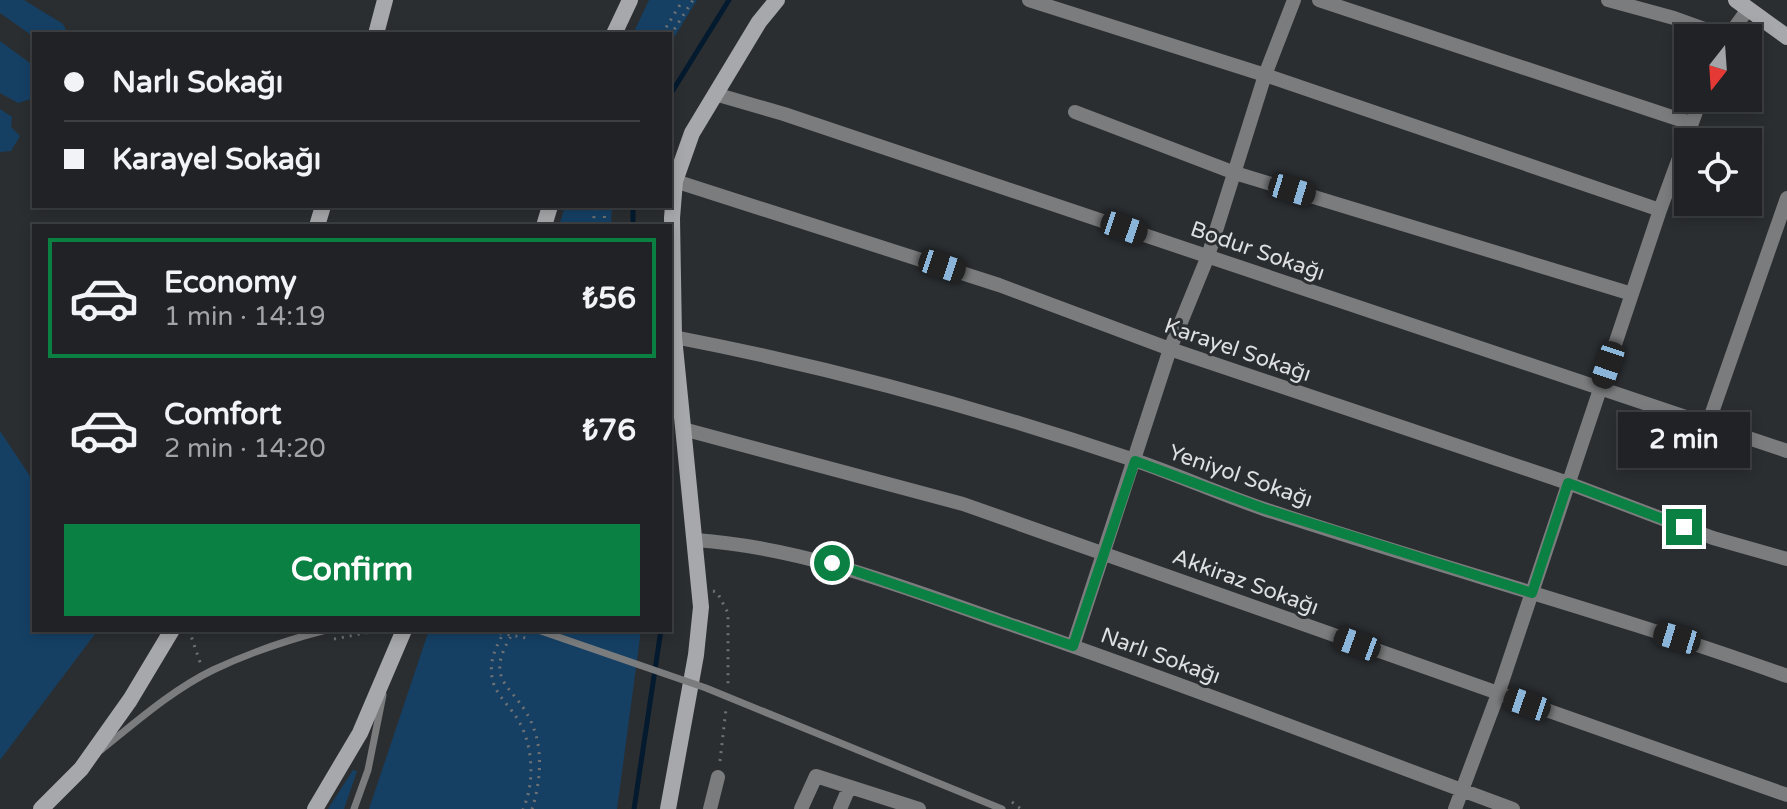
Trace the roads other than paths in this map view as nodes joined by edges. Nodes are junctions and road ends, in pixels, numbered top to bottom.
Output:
1 (385, 0) edge
2 (630, 0) edge
3 (777, 0) edge
4 (1029, 0) edge
5 (1294, 0) edge
6 (1319, 0) edge
7 (1608, 0) edge
8 (1742, 4) edge
9 (1690, 24) edge
10 (1733, 24) edge
11 (377, 32) edge
12 (615, 32) edge
13 (1787, 37) edge
14 (1265, 75) junction
15 (715, 94) junction
16 (1075, 112) dead end
17 (1695, 112) edge
18 (1690, 123) junction
19 (1235, 173) junction
20 (675, 181) junction
21 (1787, 198) edge
22 (1660, 210) junction
23 (1208, 256) junction
24 (1632, 294) junction
25 (674, 337) junction
26 (1170, 349) junction
27 (1600, 388) junction
28 (1708, 424) junction
29 (683, 429) junction
30 (1787, 451) edge
31 (1135, 461) junction
32 (1568, 483) junction
33 (696, 540) junction
34 (1102, 552) junction
35 (1787, 559) edge
36 (1532, 593) junction
37 (171, 632) edge
38 (320, 632) edge
39 (403, 632) edge
40 (544, 632) edge
41 (1073, 646) junction
42 (388, 670) junction
43 (1787, 676) edge
44 (1498, 694) junction
45 (81, 769) junction
46 (718, 777) road end
47 (849, 788) junction
48 (1462, 790) junction
49 (1787, 795) edge
50 (909, 808) edge
51 (41, 809) edge
52 (315, 809) edge
53 (354, 809) edge
54 (668, 809) edge
55 (710, 809) edge
56 (801, 809) edge
57 (840, 809) edge
58 (1002, 809) edge
59 (1455, 809) edge
60 (1513, 809) edge

1 - 11 street
2 - 12 street
3 - 15 street
4 - 14 street
5 - 14 street
6 - 18 street
7 - 9 street
8 - 10 street
8 - 13 street
14 - 19 street
14 - 22 street
15 - 20 street
15 - 23 street, Bodur Sokağı
16 - 19 street
17 - 18 street
18 - 22 street
19 - 23 street
19 - 24 street
20 - 25 street
20 - 26 street, Karayel Sokağı
21 - 28 street
22 - 24 street
23 - 26 street
23 - 27 street, Bodur Sokağı
24 - 27 street
25 - 29 street
25 - 31 street, Yeniyol Sokağı
26 - 31 street
26 - 32 street, Karayel Sokağı
27 - 28 street, Bodur Sokağı
27 - 32 street
28 - 30 street, Bodur Sokağı
29 - 33 street
29 - 34 street, Akkiraz Sokağı
31 - 34 street
31 - 36 street, Yeniyol Sokağı
32 - 35 street, Karayel Sokağı
32 - 36 street
33 - 41 street, Narlı Sokağı
33 - 54 street
34 - 41 street
34 - 44 street, Akkiraz Sokağı
36 - 43 street, Yeniyol Sokağı
36 - 44 street
37 - 45 street
38 - 45 lane
39 - 42 street
40 - 58 lane, bridge
41 - 48 street, Narlı Sokağı
42 - 52 street
42 - 53 lane
44 - 48 street
44 - 49 street, Akkiraz Sokağı
45 - 51 street
46 - 55 street
47 - 50 street
47 - 56 street
47 - 57 street
48 - 59 street
48 - 60 street, Narlı Sokağı

